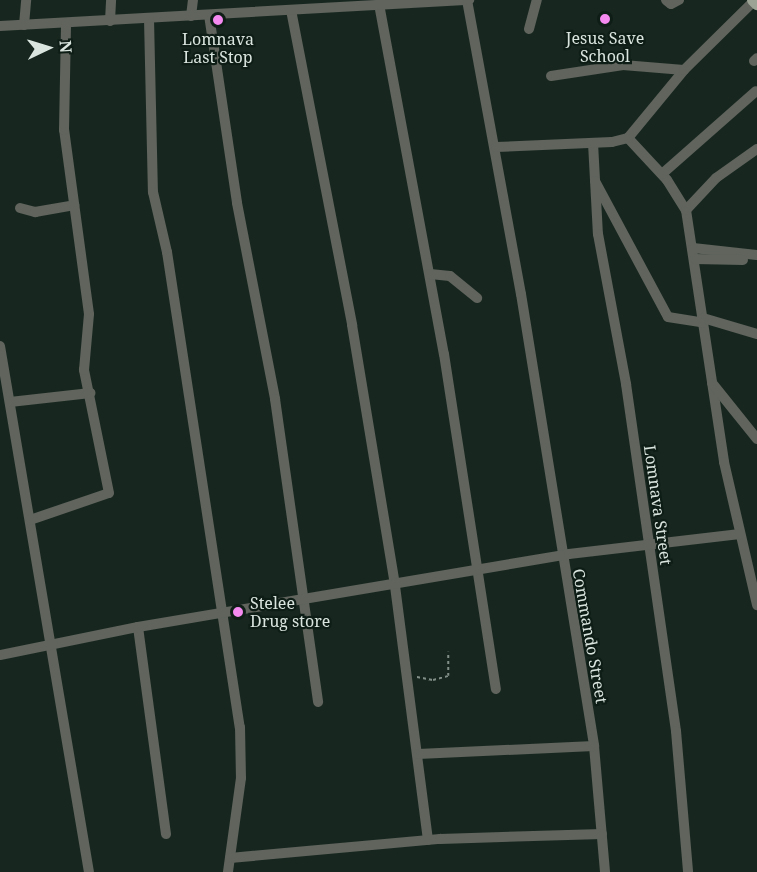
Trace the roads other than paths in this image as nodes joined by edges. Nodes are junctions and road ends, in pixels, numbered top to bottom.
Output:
1 (26, 0) edge
2 (111, 0) edge
3 (193, 0) edge
4 (468, 0) edge
5 (537, 0) edge
6 (666, 0) edge
7 (679, 0) edge
8 (367, 2) edge
9 (755, 2) edge
10 (379, 4) junction
11 (286, 7) edge
12 (209, 15) junction
13 (191, 16) junction
14 (149, 19) junction
15 (110, 21) junction
16 (66, 23) junction
17 (24, 25) junction
18 (0, 26) edge
19 (529, 29) dead end
20 (684, 70) junction
21 (551, 76) dead end
22 (756, 91) edge
23 (627, 138) junction
24 (593, 143) junction
25 (496, 147) junction
26 (757, 149) edge
27 (662, 174) junction
28 (594, 178) junction
29 (74, 205) junction
30 (20, 208) dead end
31 (686, 210) junction
32 (694, 253) junction
33 (755, 258) edge
34 (429, 274) junction
35 (477, 298) dead end
36 (704, 320) junction
37 (757, 334) edge
38 (0, 346) edge
39 (710, 381) junction
40 (90, 393) junction
41 (10, 402) junction
42 (757, 439) edge
43 (30, 520) junction
44 (740, 534) junction
45 (649, 543) junction
46 (561, 555) junction
47 (480, 572) junction
48 (395, 586) junction
49 (304, 601) junction
50 (757, 605) edge
51 (222, 613) junction
52 (138, 627) junction
53 (51, 644) junction
54 (0, 654) edge
55 (496, 689) dead end
56 (318, 702) dead end
57 (594, 746) junction
58 (418, 754) junction
59 (166, 834) dead end
60 (602, 834) junction
61 (428, 840) junction
62 (230, 858) junction
63 (89, 872) edge
64 (228, 872) edge
65 (605, 872) edge
66 (688, 872) edge

1 - 17 street
2 - 15 street
3 - 13 street
4 - 10 street
4 - 25 street, Commando Street
5 - 19 street
6 - 7 street
8 - 10 street
8 - 11 street
9 - 20 street
10 - 34 street
11 - 12 street
11 - 48 street
12 - 13 street
12 - 49 street
13 - 14 street
14 - 15 street
14 - 51 street
15 - 16 street
16 - 17 street
16 - 29 street
17 - 18 street
20 - 21 street
20 - 23 street
22 - 27 street
23 - 24 street
23 - 27 street
24 - 25 street
24 - 28 street, Lomnava Street
25 - 46 street, Commando Street
26 - 31 street
27 - 31 street
28 - 36 street
28 - 45 street, Lomnava Street
29 - 30 street
29 - 40 street
31 - 32 street
32 - 33 street
32 - 36 street
34 - 35 street
34 - 47 street
36 - 37 street
36 - 39 street
38 - 41 street
39 - 42 street
39 - 44 street
40 - 41 street
40 - 43 street
41 - 43 street
43 - 53 street
44 - 45 street
44 - 50 street
45 - 46 street
45 - 66 street, Lomnava Street
46 - 47 street
46 - 57 street, Commando Street
47 - 48 street
47 - 55 street
48 - 49 street
48 - 58 street
49 - 51 street
49 - 56 street
51 - 52 street
51 - 62 street
52 - 53 street
52 - 59 street
53 - 54 street
53 - 63 street
57 - 58 street
57 - 60 street, Commando Street
58 - 61 street
60 - 61 street
60 - 65 street, Commando Street
61 - 62 street
62 - 64 street

